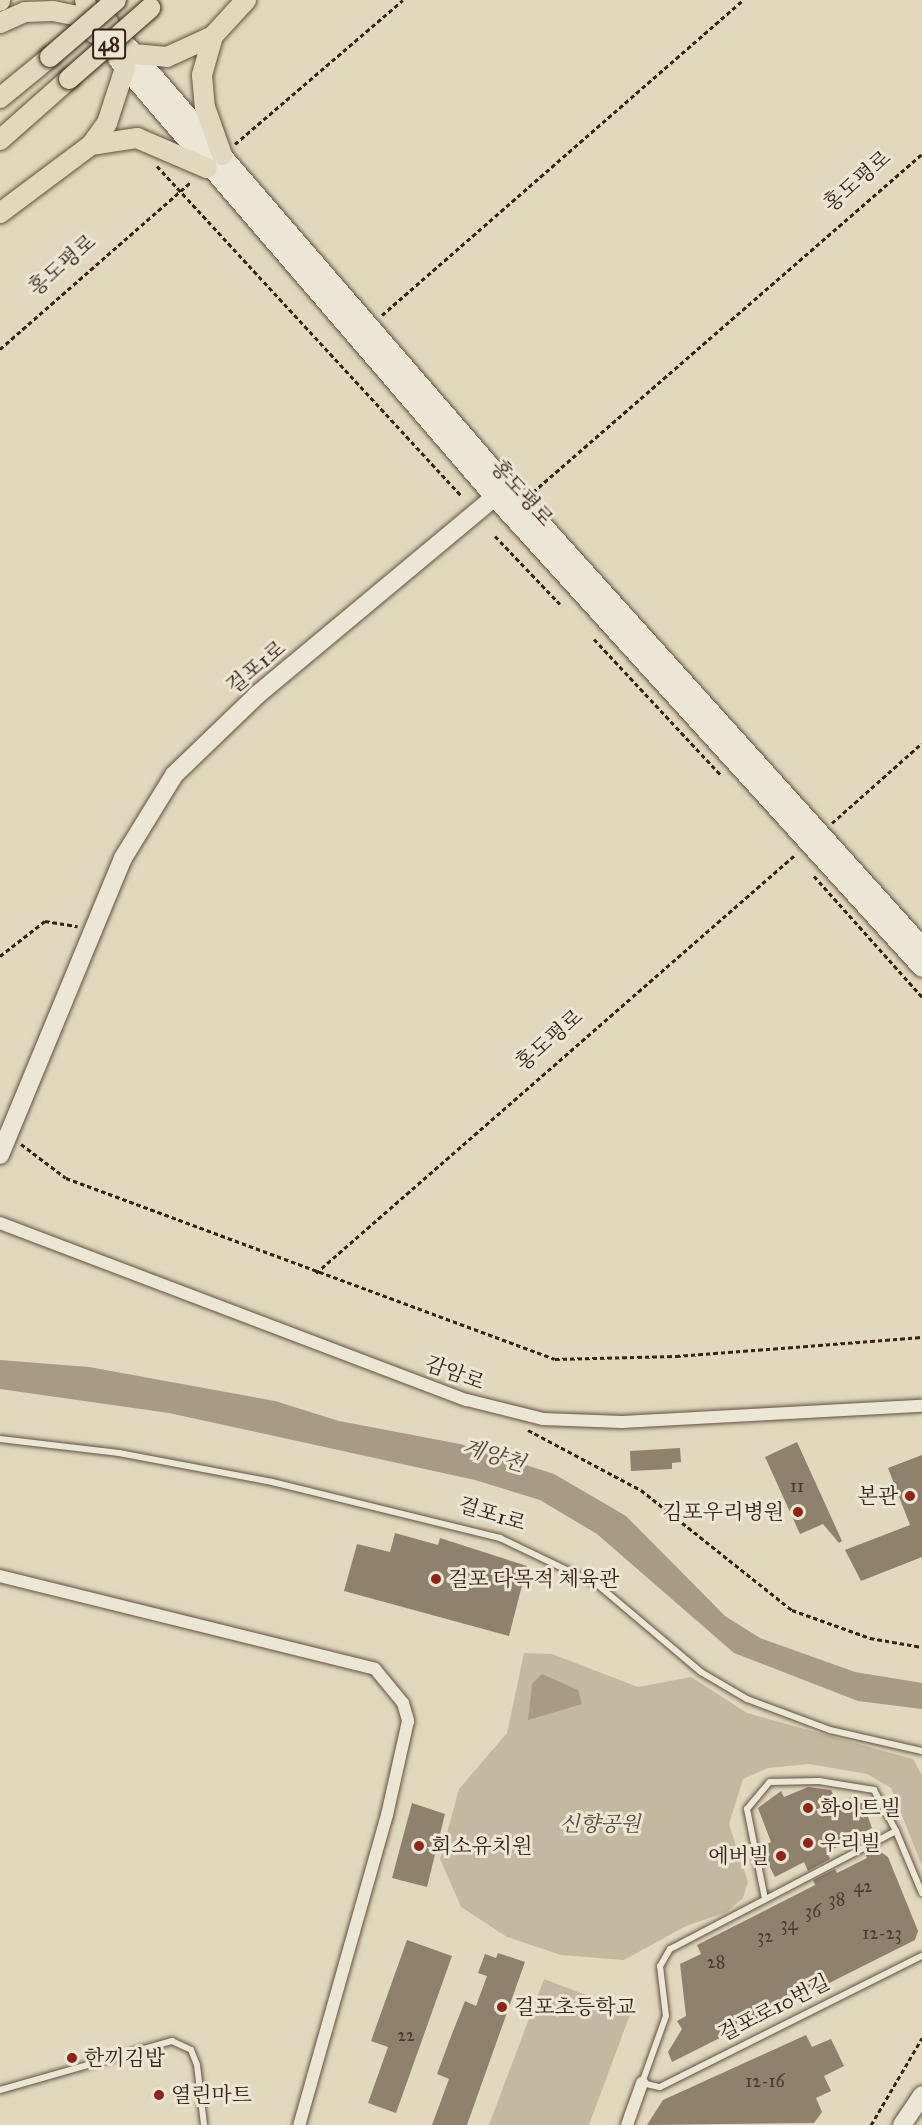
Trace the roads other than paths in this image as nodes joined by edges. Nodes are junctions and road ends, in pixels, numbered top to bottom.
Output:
1 (116, 0) edge
2 (246, 0) edge
3 (155, 4) edge
4 (86, 12) edge
5 (0, 23) edge
6 (213, 36) junction
7 (127, 57) junction
8 (0, 98) edge
9 (0, 141) edge
10 (91, 145) junction
11 (214, 162) junction
12 (0, 213) edge
13 (501, 492) junction
14 (816, 837) junction
15 (922, 946) edge
16 (922, 968) edge
17 (0, 1155) edge
18 (0, 1223) edge
19 (922, 1406) edge
20 (0, 1439) edge
21 (0, 1576) edge
22 (922, 1751) edge
23 (896, 1831) junction
24 (922, 1893) edge
25 (765, 1899) junction
26 (922, 1956) edge
27 (642, 2083) junction
28 (0, 2090) edge
29 (922, 2095) edge
30 (204, 2125) edge
31 (299, 2125) edge
32 (627, 2125) edge
33 (902, 2125) edge

1 - 8 main road, 48, bridge
2 - 6 main road
3 - 9 main road, 48, bridge
4 - 5 main road
4 - 7 main road
6 - 7 main road
6 - 11 main road
7 - 10 main road
7 - 11 street, 홍도평로
10 - 11 main road
10 - 12 main road
11 - 13 street, 홍도평로
11 - 13 street, 홍도평로
13 - 14 street, 홍도평로
13 - 14 street, 홍도평로
13 - 17 street, 걸포1로
14 - 15 street, 홍도평로
14 - 16 street, 홍도평로
18 - 19 street, 감암로
20 - 22 lane, 걸포1로
21 - 31 street
23 - 24 lane
23 - 25 lane
23 - 25 lane
25 - 27 lane
26 - 27 lane, 걸포로10번길
27 - 32 street
28 - 30 lane
29 - 33 street

